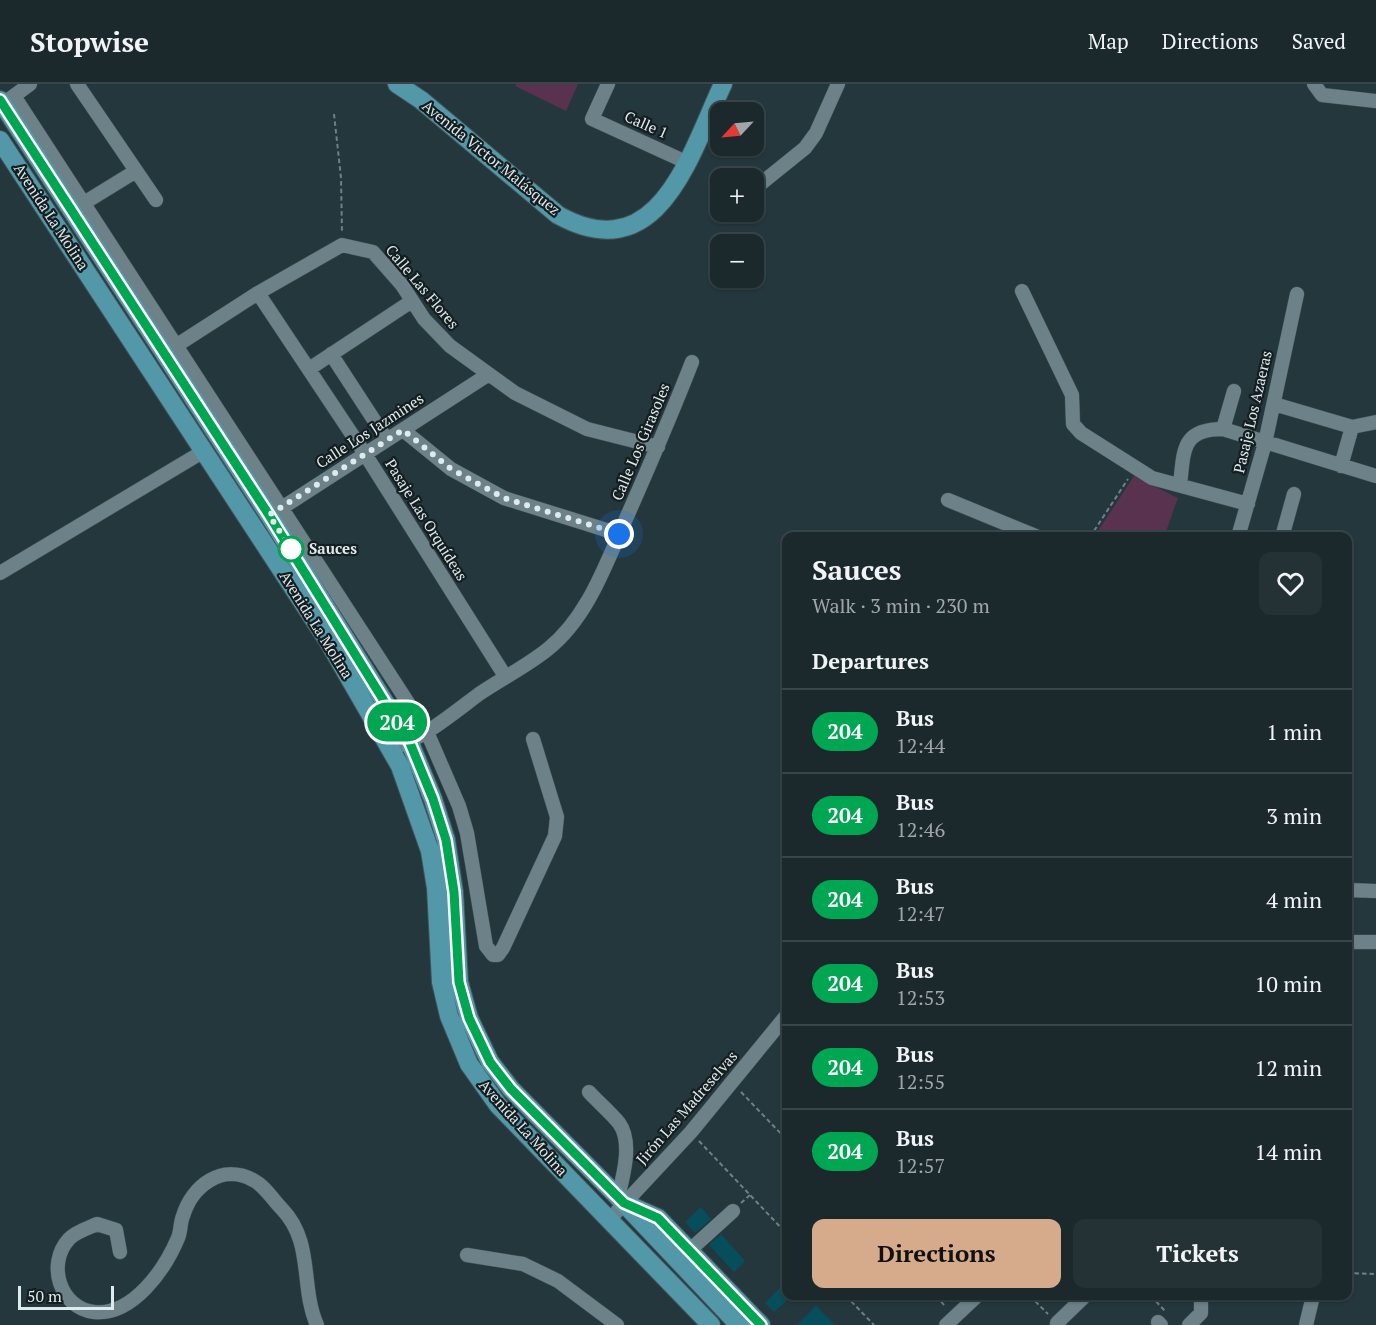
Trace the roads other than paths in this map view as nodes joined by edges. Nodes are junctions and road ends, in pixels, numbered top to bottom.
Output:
1 (30, 84) edge
2 (77, 84) edge
3 (397, 84) edge
4 (608, 84) edge
5 (723, 84) edge
6 (838, 84) edge
7 (1314, 84) edge
8 (4, 101) edge
9 (1376, 101) edge
10 (0, 140) edge
11 (686, 162) junction
12 (136, 171) junction
13 (764, 181) edge
14 (156, 200) dead end
15 (84, 203) junction
16 (1022, 291) dead end
17 (258, 293) junction
18 (1297, 294) dead end
19 (412, 301) junction
20 (170, 350) junction
21 (331, 354) junction
22 (692, 362) dead end
23 (309, 369) junction
24 (489, 374) junction
25 (1234, 391) dead end
26 (1274, 404) junction
27 (1376, 422) edge
28 (1352, 427) junction
29 (1223, 429) junction
30 (403, 430) junction
31 (387, 440) junction
32 (1265, 443) junction
33 (658, 447) junction
34 (204, 451) junction
35 (365, 454) junction
36 (1341, 466) junction
37 (1376, 476) edge
38 (1180, 485) junction
39 (1294, 494) dead end
40 (948, 500) dead end
41 (1248, 504) junction
42 (276, 512) junction
43 (1026, 532) edge
44 (1240, 532) edge
45 (1283, 532) edge
46 (619, 534) junction
47 (0, 573) edge
48 (505, 676) junction
49 (427, 732) junction
50 (532, 739) dead end
51 (410, 743) junction
52 (391, 749) junction
53 (1352, 890) edge
54 (1376, 891) edge
55 (1352, 942) edge
56 (1376, 942) edge
57 (782, 1021) edge
58 (589, 1092) dead end
59 (621, 1200) junction
60 (733, 1211) dead end
61 (609, 1220) junction
62 (690, 1250) junction
63 (120, 1252) dead end
64 (467, 1255) dead end
65 (973, 1300) edge
66 (1081, 1300) edge
67 (1201, 1300) edge
68 (1313, 1300) edge
69 (1057, 1323) road end
70 (317, 1325) edge
71 (617, 1325) edge
72 (711, 1325) edge
73 (738, 1325) edge
74 (761, 1325) edge
75 (946, 1325) edge
76 (1189, 1325) edge
77 (1306, 1325) edge

1 - 8 street
2 - 12 street
3 - 11 main road, Avenida Victor Malásquez
4 - 11 street, Calle 1
5 - 11 main road, Avenida Victor Malásquez
6 - 13 street
7 - 9 street
8 - 15 street
8 - 20 main road, Avenida La Molina
10 - 34 main road, Avenida La Molina
12 - 14 street
12 - 15 street
15 - 20 street
16 - 38 street
17 - 19 street, Calle Las Flores
17 - 20 street
17 - 23 street, Pasaje Las Orquídeas
18 - 26 street, Pasaje Los Azaeras
19 - 21 street
19 - 24 street, Calle Las Flores
20 - 42 main road, Avenida La Molina
21 - 23 street
21 - 31 street
22 - 33 street, Calle Los Girasoles
23 - 35 street, Pasaje Las Orquídeas
24 - 30 street, Calle Los Jazmines
24 - 33 street, Calle Las Flores
25 - 29 street
26 - 28 street
26 - 32 street, Pasaje Los Azaeras
27 - 28 street
28 - 36 street
29 - 32 street
29 - 38 street
30 - 31 street, Calle Los Jazmines
30 - 46 street
31 - 35 street, Calle Los Jazmines
32 - 36 street
32 - 41 street, Pasaje Los Azaeras
33 - 46 street, Calle Los Girasoles
34 - 47 street
34 - 52 main road, Avenida La Molina
35 - 42 street, Calle Los Jazmines
35 - 48 street, Pasaje Las Orquídeas
36 - 37 street
38 - 41 street
39 - 45 street
40 - 43 street
41 - 44 street, Pasaje Los Azaeras
42 - 49 street
42 - 51 main road, Avenida La Molina
46 - 48 street, Calle Los Girasoles
48 - 49 street, Calle Los Girasoles
49 - 50 street
49 - 51 street, Calle Los Girasoles
51 - 52 street, Calle Los Girasoles
51 - 59 main road, Avenida La Molina
52 - 61 main road, Avenida La Molina
53 - 54 street
55 - 56 street
57 - 59 street, Jirón Las Madreselvas
58 - 59 street
59 - 61 street, Jirón Las Madreselvas
59 - 62 main road, Avenida La Molina
59 - 73 main road, Avenida La Molina
60 - 62 street
61 - 72 main road, Avenida La Molina
62 - 74 main road, Avenida La Molina
63 - 70 street
64 - 71 street
65 - 75 street
66 - 69 street
67 - 76 street
68 - 77 street

